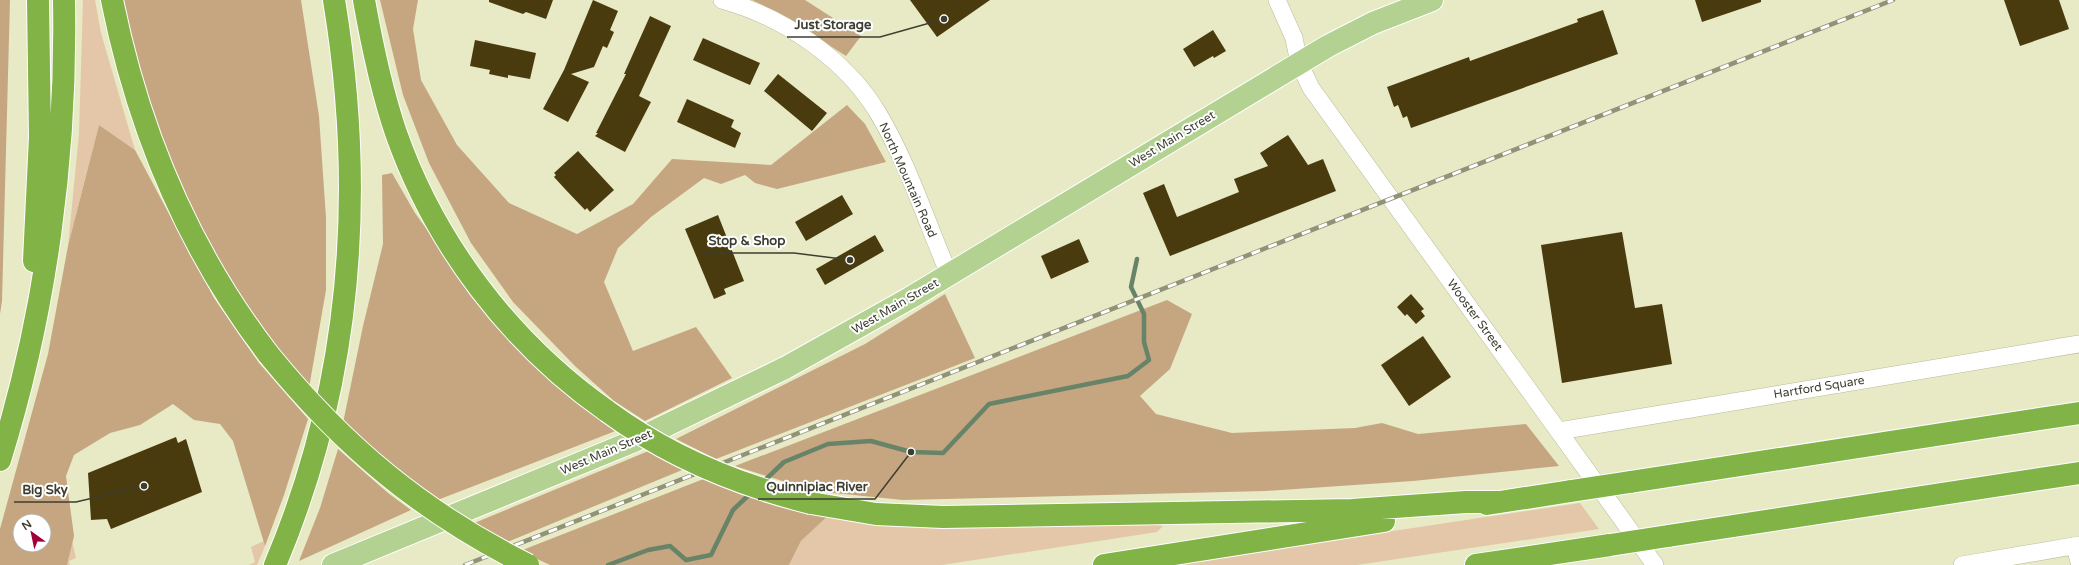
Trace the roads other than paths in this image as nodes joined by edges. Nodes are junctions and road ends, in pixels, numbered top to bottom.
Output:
1 (38, 0) edge
2 (64, 0) edge
3 (112, 0) edge
4 (334, 0) edge
5 (364, 0) edge
6 (722, 0) edge
7 (1278, 0) edge
8 (1432, 0) edge
9 (1299, 63) junction
10 (949, 274) junction
11 (38, 300) junction
12 (2079, 344) edge
13 (2079, 413) edge
14 (1558, 431) junction
15 (0, 460) edge
16 (2079, 473) edge
17 (1500, 502) junction
18 (2078, 551) edge
19 (275, 565) edge
20 (333, 565) edge
21 (528, 565) edge
22 (1104, 565) edge
23 (1476, 565) edge
24 (1656, 565) edge
25 (1962, 565) edge

1 - 11 highway
2 - 11 highway
3 - 21 highway, bridge
4 - 19 highway
5 - 17 highway, bridge
6 - 10 street, North Mountain Road
7 - 9 street, Wooster Street
8 - 9 main road, West Main Street
9 - 10 main road, West Main Street
9 - 14 street, Wooster Street
10 - 20 main road, West Main Street
11 - 15 highway
12 - 14 street, Hartford Square
13 - 17 highway, bridge
14 - 24 street, Wooster Street
16 - 23 highway, bridge
17 - 22 highway
18 - 25 street

